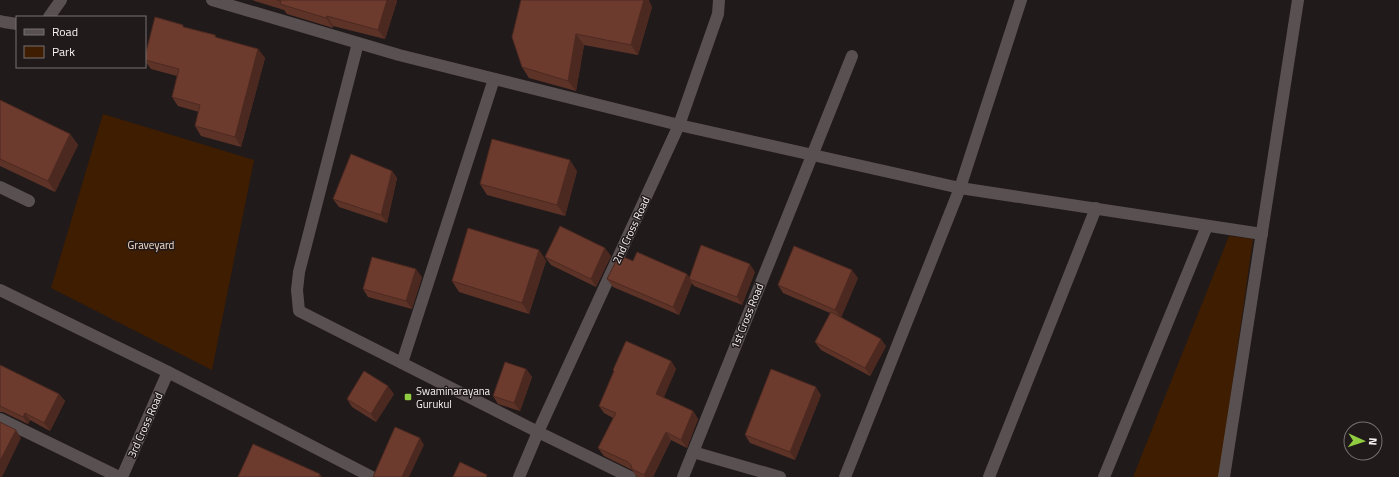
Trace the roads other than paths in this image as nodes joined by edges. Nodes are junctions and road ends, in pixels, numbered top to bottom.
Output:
1 (60, 0) edge
2 (212, 0) edge
3 (719, 0) edge
4 (1020, 0) edge
5 (1298, 0) edge
6 (49, 16) edge
7 (0, 21) edge
8 (16, 24) edge
9 (358, 43) junction
10 (852, 56) dead end
11 (494, 79) junction
12 (679, 125) junction
13 (812, 156) junction
14 (0, 187) edge
15 (960, 188) junction
16 (29, 201) dead end
17 (1096, 208) junction
18 (1207, 226) junction
19 (1262, 234) junction
20 (0, 290) edge
21 (402, 363) junction
22 (168, 372) junction
23 (0, 419) edge
24 (538, 432) junction
25 (693, 452) junction
26 (118, 477) edge
27 (122, 477) edge
28 (372, 477) edge
29 (519, 477) edge
30 (630, 477) edge
31 (682, 477) edge
32 (780, 477) edge
33 (845, 477) edge
34 (989, 477) edge
35 (1104, 477) edge
36 (1224, 477) edge

1 - 6 street
2 - 9 street
3 - 12 street, 2nd Cross Road
4 - 15 street
5 - 19 street
7 - 8 street
9 - 11 street
9 - 21 street
10 - 13 street, 1st Cross Road
11 - 12 street
11 - 21 street
12 - 13 street
12 - 24 street, 2nd Cross Road
13 - 15 street
13 - 25 street, 1st Cross Road
14 - 16 street
15 - 17 street
15 - 33 street
17 - 18 street
17 - 34 street
18 - 19 street
18 - 35 street
19 - 36 street
20 - 22 street
21 - 24 street
22 - 27 street, 3rd Cross Road
22 - 28 street
23 - 26 street
24 - 29 street, 2nd Cross Road
24 - 30 street
25 - 31 street, 1st Cross Road
25 - 32 street

